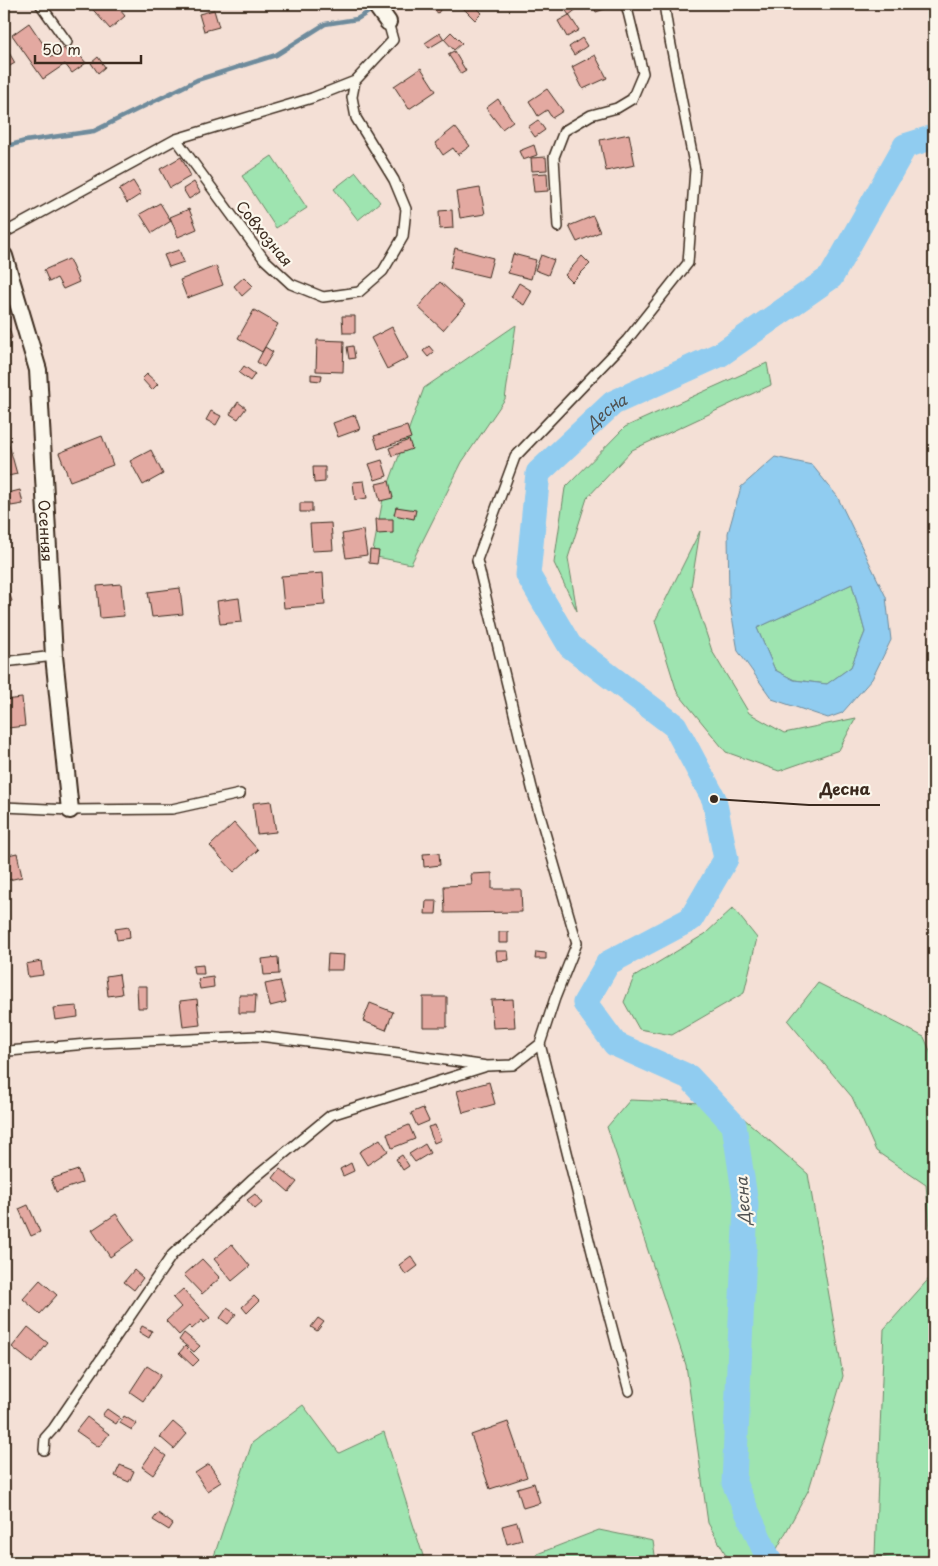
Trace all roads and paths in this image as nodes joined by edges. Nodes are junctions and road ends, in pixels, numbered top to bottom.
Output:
1 (40, 4) edge
2 (375, 4) edge
3 (626, 4) edge
4 (664, 4) edge
5 (388, 22) joint
6 (67, 42) dead end
7 (355, 81) junction
8 (176, 139) junction
9 (558, 227) dead end
10 (4, 233) edge
11 (4, 256) edge
12 (54, 656) junction
13 (4, 662) edge
14 (240, 794) dead end
15 (4, 807) edge
16 (70, 810) junction
17 (540, 1044) junction
18 (4, 1053) edge
19 (487, 1066) junction
20 (629, 1390) dead end
21 (44, 1450) dead end

1 - 6 lane
2 - 5 street
3 - 9 lane
4 - 17 lane
5 - 7 lane
7 - 8 lane
7 - 8 lane, Совхозная
8 - 10 lane
11 - 12 street, Осенняя
12 - 13 lane
12 - 16 street, Осенняя
14 - 16 lane
15 - 16 lane
17 - 19 lane
17 - 20 lane
18 - 19 lane
19 - 21 lane

